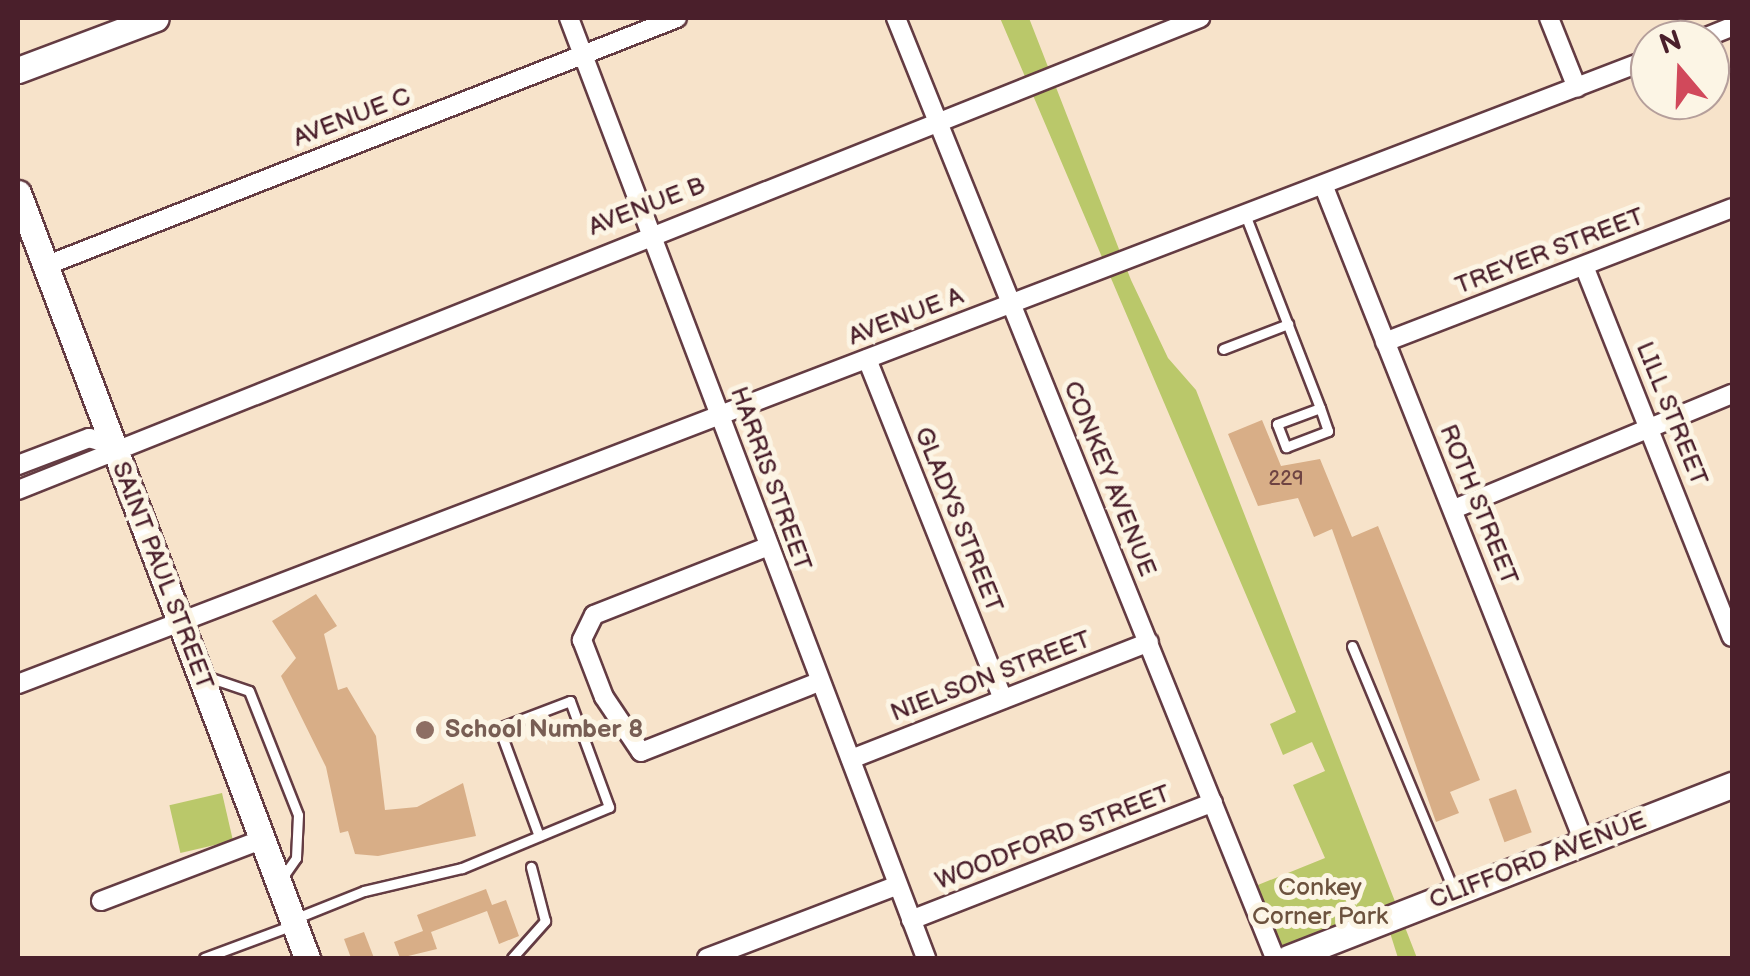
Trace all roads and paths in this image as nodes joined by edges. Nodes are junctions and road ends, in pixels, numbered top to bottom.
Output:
1 (156, 18) edge
2 (569, 18) edge
3 (677, 18) edge
4 (896, 18) edge
5 (1200, 18) edge
6 (1549, 18) edge
7 (107, 26) edge
8 (583, 54) junction
9 (1630, 67) edge
10 (18, 70) edge
11 (1577, 88) junction
12 (938, 120) junction
13 (1324, 186) junction
14 (18, 193) edge
15 (1732, 208) edge
16 (1246, 217) junction
17 (652, 232) junction
18 (45, 266) junction
19 (1584, 266) junction
20 (1012, 304) junction
21 (1288, 324) junction
22 (1385, 342) junction
23 (1222, 348) dead end
24 (867, 359) junction
25 (1732, 394) edge
26 (1320, 408) junction
27 (720, 414) junction
28 (1649, 427) junction
29 (114, 445) junction
30 (18, 465) edge
31 (18, 490) edge
32 (1454, 509) junction
33 (769, 546) junction
34 (1727, 610) edge
35 (180, 623) junction
36 (1732, 637) edge
37 (1149, 642) junction
38 (1352, 646) dead end
39 (200, 675) junction
40 (818, 682) junction
41 (18, 684) edge
42 (1002, 700) junction
43 (851, 759) junction
44 (1732, 786) edge
45 (1213, 802) junction
46 (539, 836) junction
47 (261, 840) junction
48 (1584, 842) junction
49 (531, 867) dead end
50 (278, 884) junction
51 (898, 885) junction
52 (1455, 893) junction
53 (102, 901) dead end
54 (911, 920) junction
55 (293, 922) junction
56 (204, 958) edge
57 (307, 958) edge
58 (512, 958) edge
59 (707, 958) edge
60 (926, 958) edge
61 (1275, 958) edge
62 (1288, 958) edge

1 - 7 main road
2 - 8 street, HARRIS STREET
3 - 8 street, AVENUE C
4 - 12 street, CONKEY AVENUE
5 - 12 street, AVENUE B
6 - 11 street
7 - 10 main road
8 - 17 street, HARRIS STREET
8 - 18 street, AVENUE C
9 - 11 street, AVENUE A
11 - 13 street, AVENUE A
12 - 17 street, AVENUE B
12 - 20 street, CONKEY AVENUE
13 - 16 street, AVENUE A
13 - 22 street, ROTH STREET
14 - 18 main road, SAINT PAUL STREET
15 - 19 street, TREYER STREET
16 - 20 street, AVENUE A
16 - 21 lane
17 - 27 street, HARRIS STREET
17 - 29 street, AVENUE B
18 - 29 main road, SAINT PAUL STREET
19 - 22 street, TREYER STREET
19 - 28 street, LILL STREET
20 - 24 street, AVENUE A
20 - 37 street, CONKEY AVENUE
21 - 23 lane
21 - 26 lane
22 - 32 street, ROTH STREET
24 - 27 street, AVENUE A
24 - 42 street, GLADYS STREET
25 - 28 street
26 - 26 lane
27 - 33 street, HARRIS STREET
27 - 35 street, AVENUE A
28 - 32 street
28 - 34 street, LILL STREET
29 - 30 street
29 - 31 street
29 - 35 main road, SAINT PAUL STREET
32 - 48 street, ROTH STREET
33 - 40 street, HARRIS STREET
33 - 40 street
34 - 36 street, LILL STREET
35 - 39 main road, SAINT PAUL STREET
35 - 41 street, AVENUE A
37 - 42 street, NIELSON STREET
37 - 45 street, CONKEY AVENUE
38 - 52 lane
39 - 47 main road, SAINT PAUL STREET
39 - 50 lane
40 - 43 street, HARRIS STREET
42 - 43 street, NIELSON STREET
43 - 51 street, HARRIS STREET
44 - 48 main road, CLIFFORD AVENUE
45 - 54 street, WOODFORD STREET
45 - 61 street, CONKEY AVENUE
46 - 46 lane
46 - 55 lane
47 - 50 main road, SAINT PAUL STREET
47 - 53 street
48 - 52 main road, CLIFFORD AVENUE
49 - 58 lane
50 - 55 main road, SAINT PAUL STREET
51 - 54 street, HARRIS STREET
51 - 59 street
52 - 62 main road, CLIFFORD AVENUE
54 - 60 street, HARRIS STREET
55 - 56 lane
55 - 57 main road, SAINT PAUL STREET

